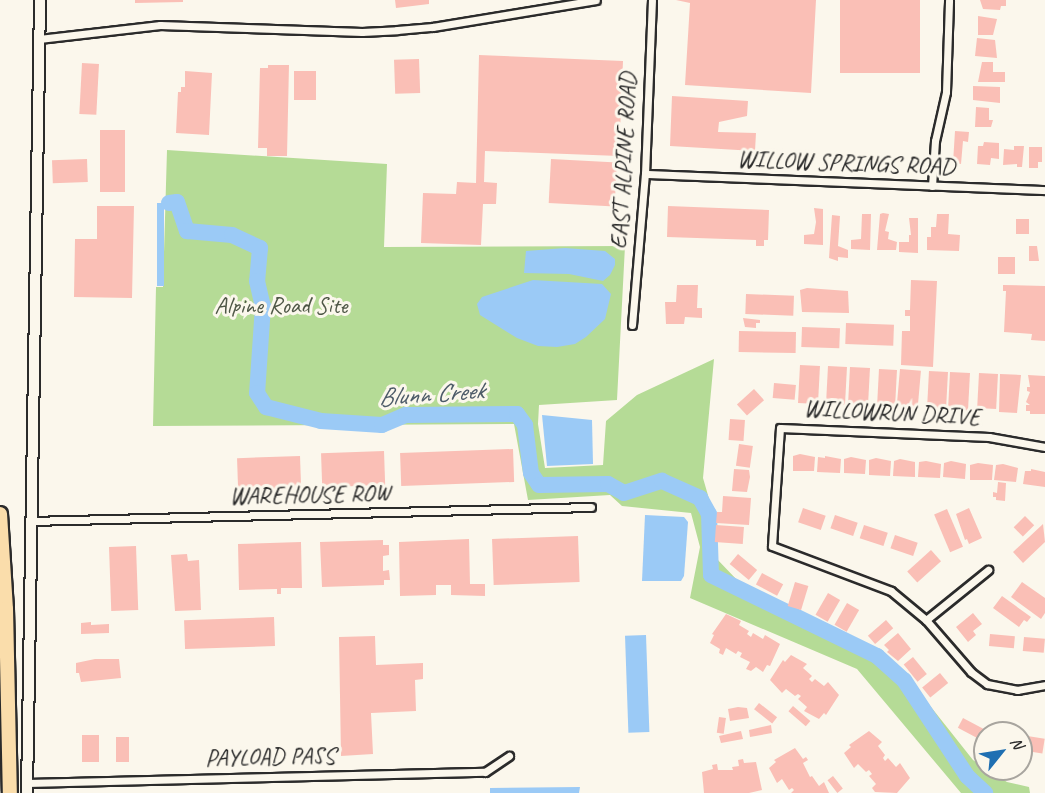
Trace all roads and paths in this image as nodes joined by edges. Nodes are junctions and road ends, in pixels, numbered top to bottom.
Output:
1 (40, 0) edge
2 (596, 0) edge
3 (652, 0) edge
4 (949, 0) edge
5 (39, 39) junction
6 (645, 174) junction
7 (932, 186) junction
8 (1045, 190) edge
9 (632, 325) dead end
10 (1045, 447) edge
11 (591, 507) dead end
12 (0, 514) edge
13 (30, 521) junction
14 (988, 570) dead end
15 (926, 620) junction
16 (1045, 686) edge
17 (509, 756) dead end
18 (27, 788) edge
19 (10, 793) edge

1 - 5 main road
2 - 5 street
3 - 6 street, EAST ALPINE ROAD
4 - 7 street
5 - 13 main road
6 - 7 street, WILLOW SPRINGS ROAD
6 - 9 street, EAST ALPINE ROAD
7 - 8 street, WILLOW SPRINGS ROAD
10 - 15 street, WILLOWRUN DRIVE
11 - 13 street, WAREHOUSE ROW
12 - 19 highway
13 - 18 main road
14 - 15 street
15 - 16 street, WILLOWRUN DRIVE
17 - 18 street, PAYLOAD PASS

